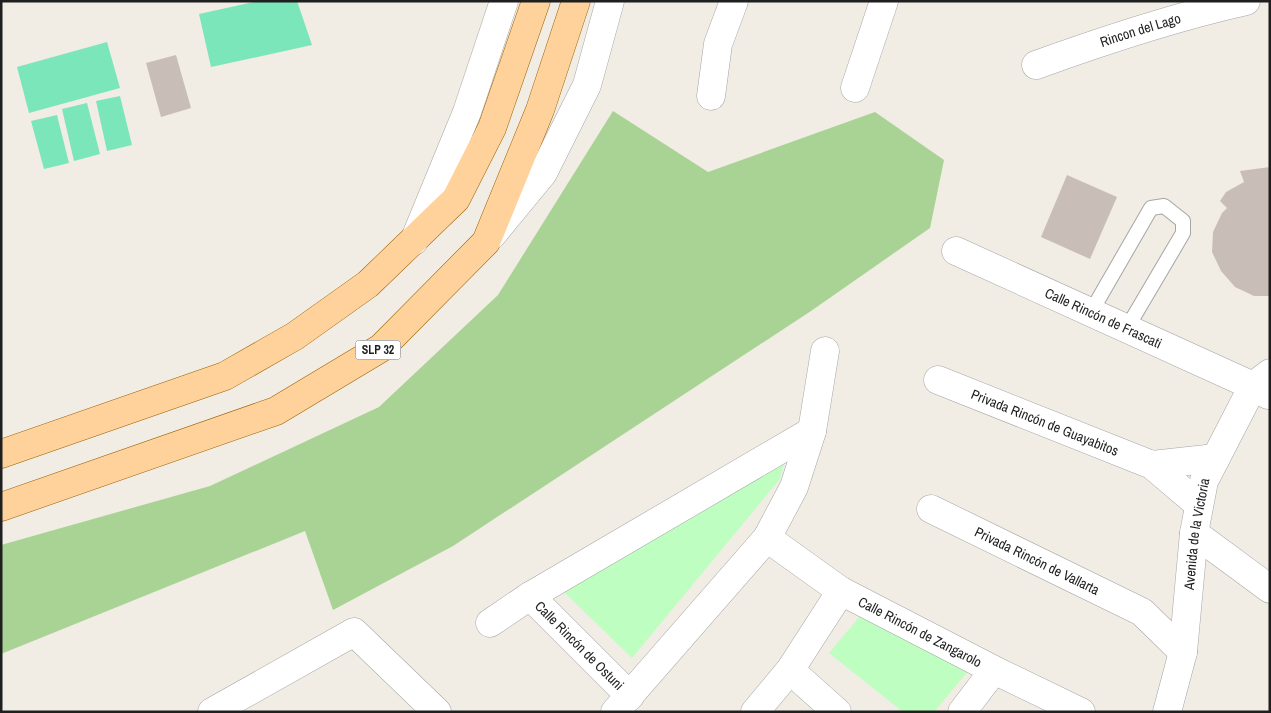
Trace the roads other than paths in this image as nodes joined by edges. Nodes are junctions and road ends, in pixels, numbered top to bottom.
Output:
1 (504, 1) edge
2 (536, 1) edge
3 (576, 1) edge
4 (610, 1) edge
5 (734, 1) edge
6 (884, 1) edge
7 (1246, 1) edge
8 (1036, 65) dead end
9 (855, 88) dead end
10 (711, 96) dead end
11 (414, 241) junction
12 (486, 242) junction
13 (956, 250) dead end
14 (1091, 312) junction
15 (1127, 328) junction
16 (826, 351) dead end
17 (938, 380) dead end
18 (1264, 385) edge
19 (812, 431) junction
20 (1, 454) edge
21 (1216, 458) junction
22 (1152, 465) junction
23 (1198, 505) junction
24 (1, 507) edge
25 (931, 509) dead end
26 (1194, 533) junction
27 (767, 538) junction
28 (1270, 589) edge
29 (841, 591) junction
30 (530, 596) junction
31 (1188, 610) junction
32 (1142, 612) junction
33 (490, 623) dead end
34 (1183, 652) junction
35 (790, 670) junction
36 (994, 670) junction
37 (623, 704) edge
38 (212, 712) edge
39 (437, 712) edge
40 (755, 712) edge
41 (838, 712) edge
42 (962, 712) edge
43 (1081, 712) edge
44 (1166, 712) edge

1 - 11 street
2 - 11 main road
3 - 12 main road, SLP 32
4 - 12 street
5 - 10 street
6 - 9 street
7 - 8 street, Rincon del Lago
11 - 20 main road
12 - 24 main road, SLP 32
13 - 14 street, Calle Rincón de Frascati
14 - 15 street, Calle Rincón de Frascati
14 - 15 lane
15 - 18 street, Calle Rincón de Frascati
16 - 19 street, Calle Rincón de Ostuni
17 - 22 street, Privada Rincón de Guayabitos
18 - 21 street, Avenida de la Victoria
19 - 27 street, Calle Rincón de Ostuni
19 - 30 street, Calle Rincón de Ostuni
21 - 22 street, Privada Rincón de Guayabitos
21 - 23 street, Avenida de la Victoria
22 - 23 street, Privada Rincón de Guayabitos
23 - 26 street, Avenida de la Victoria
25 - 32 street, Privada Rincón de Vallarta
26 - 28 street
26 - 31 street, Avenida de la Victoria
27 - 29 street, Calle Rincón de Zangarolo
27 - 37 street, Calle Rincón de Ostuni
29 - 35 street
29 - 36 street, Calle Rincón de Zangarolo
30 - 33 street
30 - 37 street, Calle Rincón de Ostuni
31 - 32 street, Privada Rincón de Vallarta
31 - 34 street, Avenida de la Victoria
32 - 34 street, Privada Rincón de Vallarta
34 - 44 street, Avenida de la Victoria
35 - 40 street
35 - 41 street
36 - 42 street
36 - 43 street, Calle Rincón de Zangarolo
38 - 39 street

